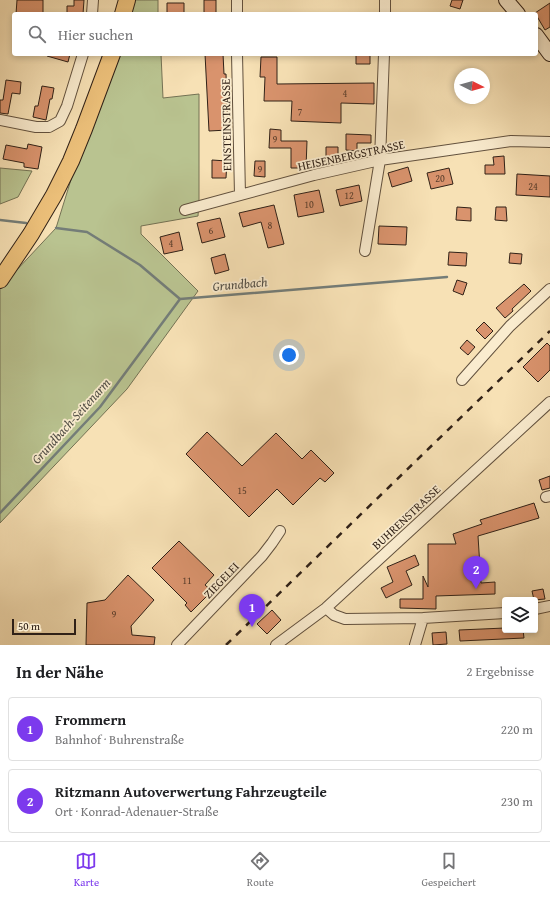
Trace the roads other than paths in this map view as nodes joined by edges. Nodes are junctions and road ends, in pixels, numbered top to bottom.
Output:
1 (93, 0) edge
2 (127, 0) edge
3 (237, 0) edge
4 (386, 0) edge
5 (506, 0) edge
6 (92, 12) edge
7 (124, 12) edge
8 (237, 12) edge
9 (385, 12) edge
10 (516, 12) edge
11 (538, 39) edge
12 (550, 54) edge
13 (82, 56) edge
14 (111, 56) edge
15 (238, 56) edge
16 (384, 56) edge
17 (0, 120) edge
18 (550, 142) edge
19 (380, 160) junction
20 (240, 195) junction
21 (185, 210) dead end
22 (365, 251) dead end
23 (0, 280) edge
24 (550, 289) edge
25 (462, 380) dead end
26 (550, 402) edge
27 (280, 531) dead end
28 (550, 606) edge
29 (326, 608) junction
30 (538, 608) edge
31 (502, 613) edge
32 (422, 618) junction
33 (177, 645) edge
34 (276, 645) edge
35 (415, 645) edge

1 - 6 street
2 - 7 main road
3 - 8 street
4 - 9 street
5 - 10 street
11 - 12 street
13 - 17 street
14 - 23 main road
15 - 20 street, EINSTEINSTRASSE
16 - 19 street
18 - 19 street, HEISENBERGSTRASSE
19 - 20 street, HEISENBERGSTRASSE
19 - 22 street
20 - 21 street, HEISENBERGSTRASSE
24 - 25 street
26 - 29 street, BUHRENSTRASSE
27 - 33 street, ZIEGELEI
28 - 30 street
29 - 32 street
29 - 34 street, BUHRENSTRASSE
31 - 32 street
32 - 35 street

